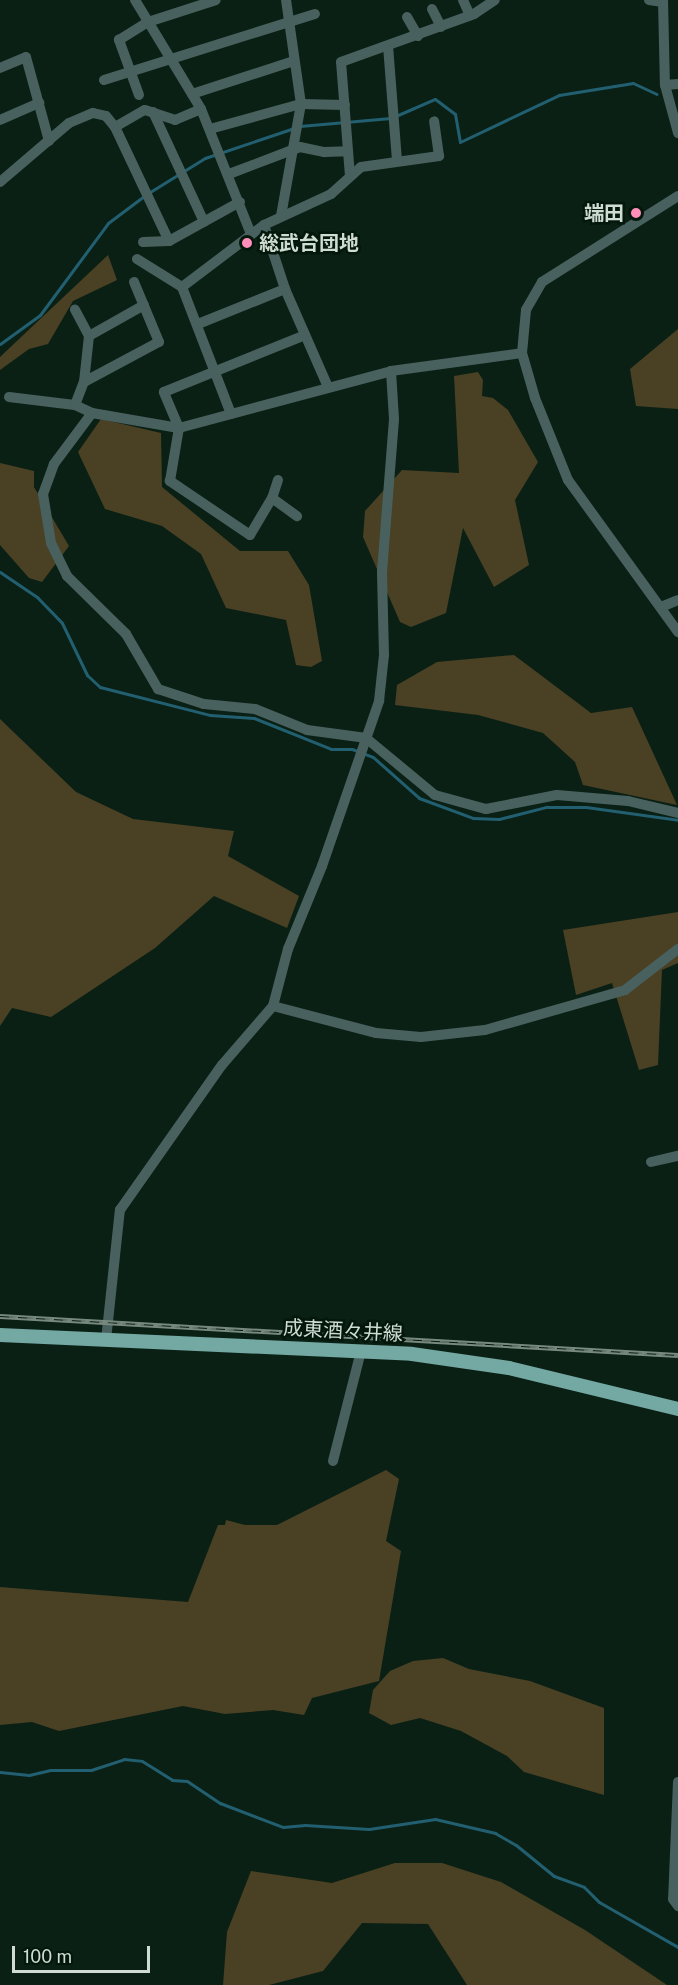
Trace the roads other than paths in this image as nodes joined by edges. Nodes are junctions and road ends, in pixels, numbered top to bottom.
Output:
1 (135, 0) edge
2 (216, 0) edge
3 (286, 0) edge
4 (462, 0) edge
5 (495, 0) edge
6 (649, 0) edge
7 (663, 1) edge
8 (432, 9) dead end
9 (315, 14) dead end
10 (407, 16) dead end
11 (470, 16) junction
12 (290, 20) junction
13 (148, 22) junction
14 (441, 27) junction
15 (418, 36) junction
16 (388, 46) junction
17 (172, 61) junction
18 (294, 61) junction
19 (0, 68) edge
20 (131, 73) junction
21 (104, 80) dead end
22 (678, 84) edge
23 (665, 85) junction
24 (192, 94) junction
25 (140, 95) dead end
26 (39, 103) junction
27 (301, 104) junction
28 (345, 105) junction
29 (201, 110) junction
30 (153, 112) junction
31 (0, 120) edge
32 (434, 121) dead end
33 (115, 127) junction
34 (210, 129) junction
35 (678, 133) edge
36 (49, 141) junction
37 (292, 149) junction
38 (348, 151) junction
39 (397, 160) junction
40 (228, 174) junction
41 (350, 176) junction
42 (0, 182) edge
43 (678, 196) edge
44 (240, 202) junction
45 (281, 216) junction
46 (204, 222) junction
47 (264, 225) junction
48 (251, 234) junction
49 (169, 241) junction
50 (143, 242) dead end
51 (137, 259) dead end
52 (134, 282) dead end
53 (182, 288) junction
54 (285, 289) junction
55 (144, 305) junction
56 (75, 310) dead end
57 (198, 324) junction
58 (305, 335) junction
59 (89, 336) junction
60 (522, 353) junction
61 (216, 371) junction
62 (391, 371) junction
63 (84, 382) junction
64 (328, 387) junction
65 (9, 397) dead end
66 (75, 405) junction
67 (92, 413) junction
68 (231, 414) junction
69 (179, 428) junction
70 (278, 480) dead end
71 (272, 498) junction
72 (297, 516) dead end
73 (678, 600) edge
74 (661, 607) junction
75 (678, 632) edge
76 (366, 738) junction
77 (678, 813) edge
78 (678, 949) edge
79 (273, 1006) junction
80 (678, 1156) edge
81 (651, 1162) dead end
82 (0, 1335) edge
83 (106, 1340) junction
84 (361, 1351) junction
85 (678, 1409) edge
86 (333, 1461) dead end
87 (678, 1782) edge
88 (677, 1809) edge
89 (678, 1906) edge

1 - 13 street
2 - 13 street
3 - 12 street
4 - 11 street
5 - 11 street
6 - 7 street
7 - 23 street
8 - 14 street
9 - 12 street
10 - 15 street
11 - 14 street
12 - 17 street
12 - 18 street
13 - 17 street
13 - 20 street
14 - 15 street
15 - 16 street
16 - 28 street
16 - 39 street
17 - 20 street
17 - 24 street
18 - 24 street
18 - 27 street
19 - 26 street
20 - 21 street
20 - 25 street
22 - 23 street
23 - 35 street
24 - 29 street
26 - 31 street
26 - 36 street
27 - 28 street
27 - 34 street
27 - 37 street
28 - 38 street
29 - 30 street
29 - 34 street
30 - 33 street
30 - 46 street
32 - 39 street
33 - 36 street
33 - 49 street
34 - 40 street
36 - 42 street
37 - 38 street
37 - 40 street
37 - 45 street
38 - 41 street
39 - 41 street
40 - 44 street
41 - 45 street
43 - 60 street
44 - 46 street
44 - 48 street
45 - 47 street
46 - 49 street
47 - 48 street
47 - 54 street
48 - 53 street
49 - 50 street
51 - 53 street
52 - 55 street
53 - 57 street
54 - 57 street
54 - 58 street
55 - 59 street
55 - 63 street
56 - 59 street
57 - 61 street
58 - 61 street
58 - 64 street
59 - 63 street
60 - 62 street
60 - 74 street
61 - 68 street
61 - 69 street
62 - 64 street
62 - 76 street
63 - 66 street
64 - 68 street
65 - 66 street
66 - 67 street
67 - 69 street
67 - 76 street
68 - 69 street
69 - 71 street
70 - 71 street
71 - 72 street
73 - 74 street
74 - 75 street
76 - 77 street
76 - 79 street
78 - 79 street
79 - 83 street
80 - 81 street
82 - 83 main road, 成東酒々井線
83 - 84 main road, 成東酒々井線
84 - 85 main road, 成東酒々井線
84 - 86 street
87 - 88 street
88 - 89 street

